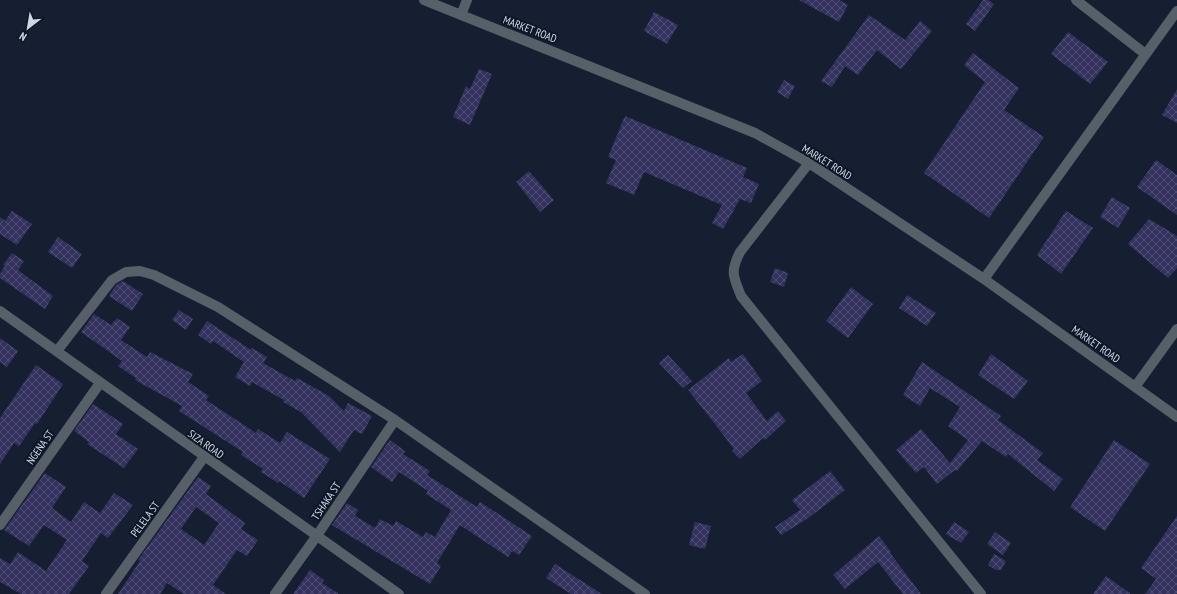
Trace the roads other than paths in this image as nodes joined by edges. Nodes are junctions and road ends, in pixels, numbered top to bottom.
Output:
1 (424, 0) edge
2 (467, 0) edge
3 (1076, 0) edge
4 (1177, 11) edge
5 (461, 15) junction
6 (1144, 54) junction
7 (809, 163) junction
8 (984, 279) junction
9 (0, 312) edge
10 (1177, 329) edge
11 (57, 351) junction
12 (100, 383) junction
13 (1136, 387) junction
14 (1177, 417) edge
15 (395, 420) junction
16 (204, 457) junction
17 (0, 525) edge
18 (316, 537) junction
19 (106, 594) edge
20 (275, 594) edge
21 (399, 594) edge
22 (645, 594) edge
23 (981, 594) edge

1 - 5 street, MARKET ROAD
2 - 5 street
3 - 6 street
4 - 6 street
5 - 7 street, MARKET ROAD
6 - 8 street
7 - 8 street, MARKET ROAD
7 - 23 street
8 - 13 street, MARKET ROAD
9 - 11 street, SIZA ROAD
10 - 13 street
11 - 12 street, SIZA ROAD
11 - 15 street
12 - 16 street, SIZA ROAD
12 - 17 street, NGENA ST
13 - 14 street, MARKET ROAD
15 - 18 street, TSHAKA ST
15 - 22 street
16 - 18 street, SIZA ROAD
16 - 19 street, PELELA ST
18 - 20 street, TSHAKA ST
18 - 21 street, SIZA ROAD

